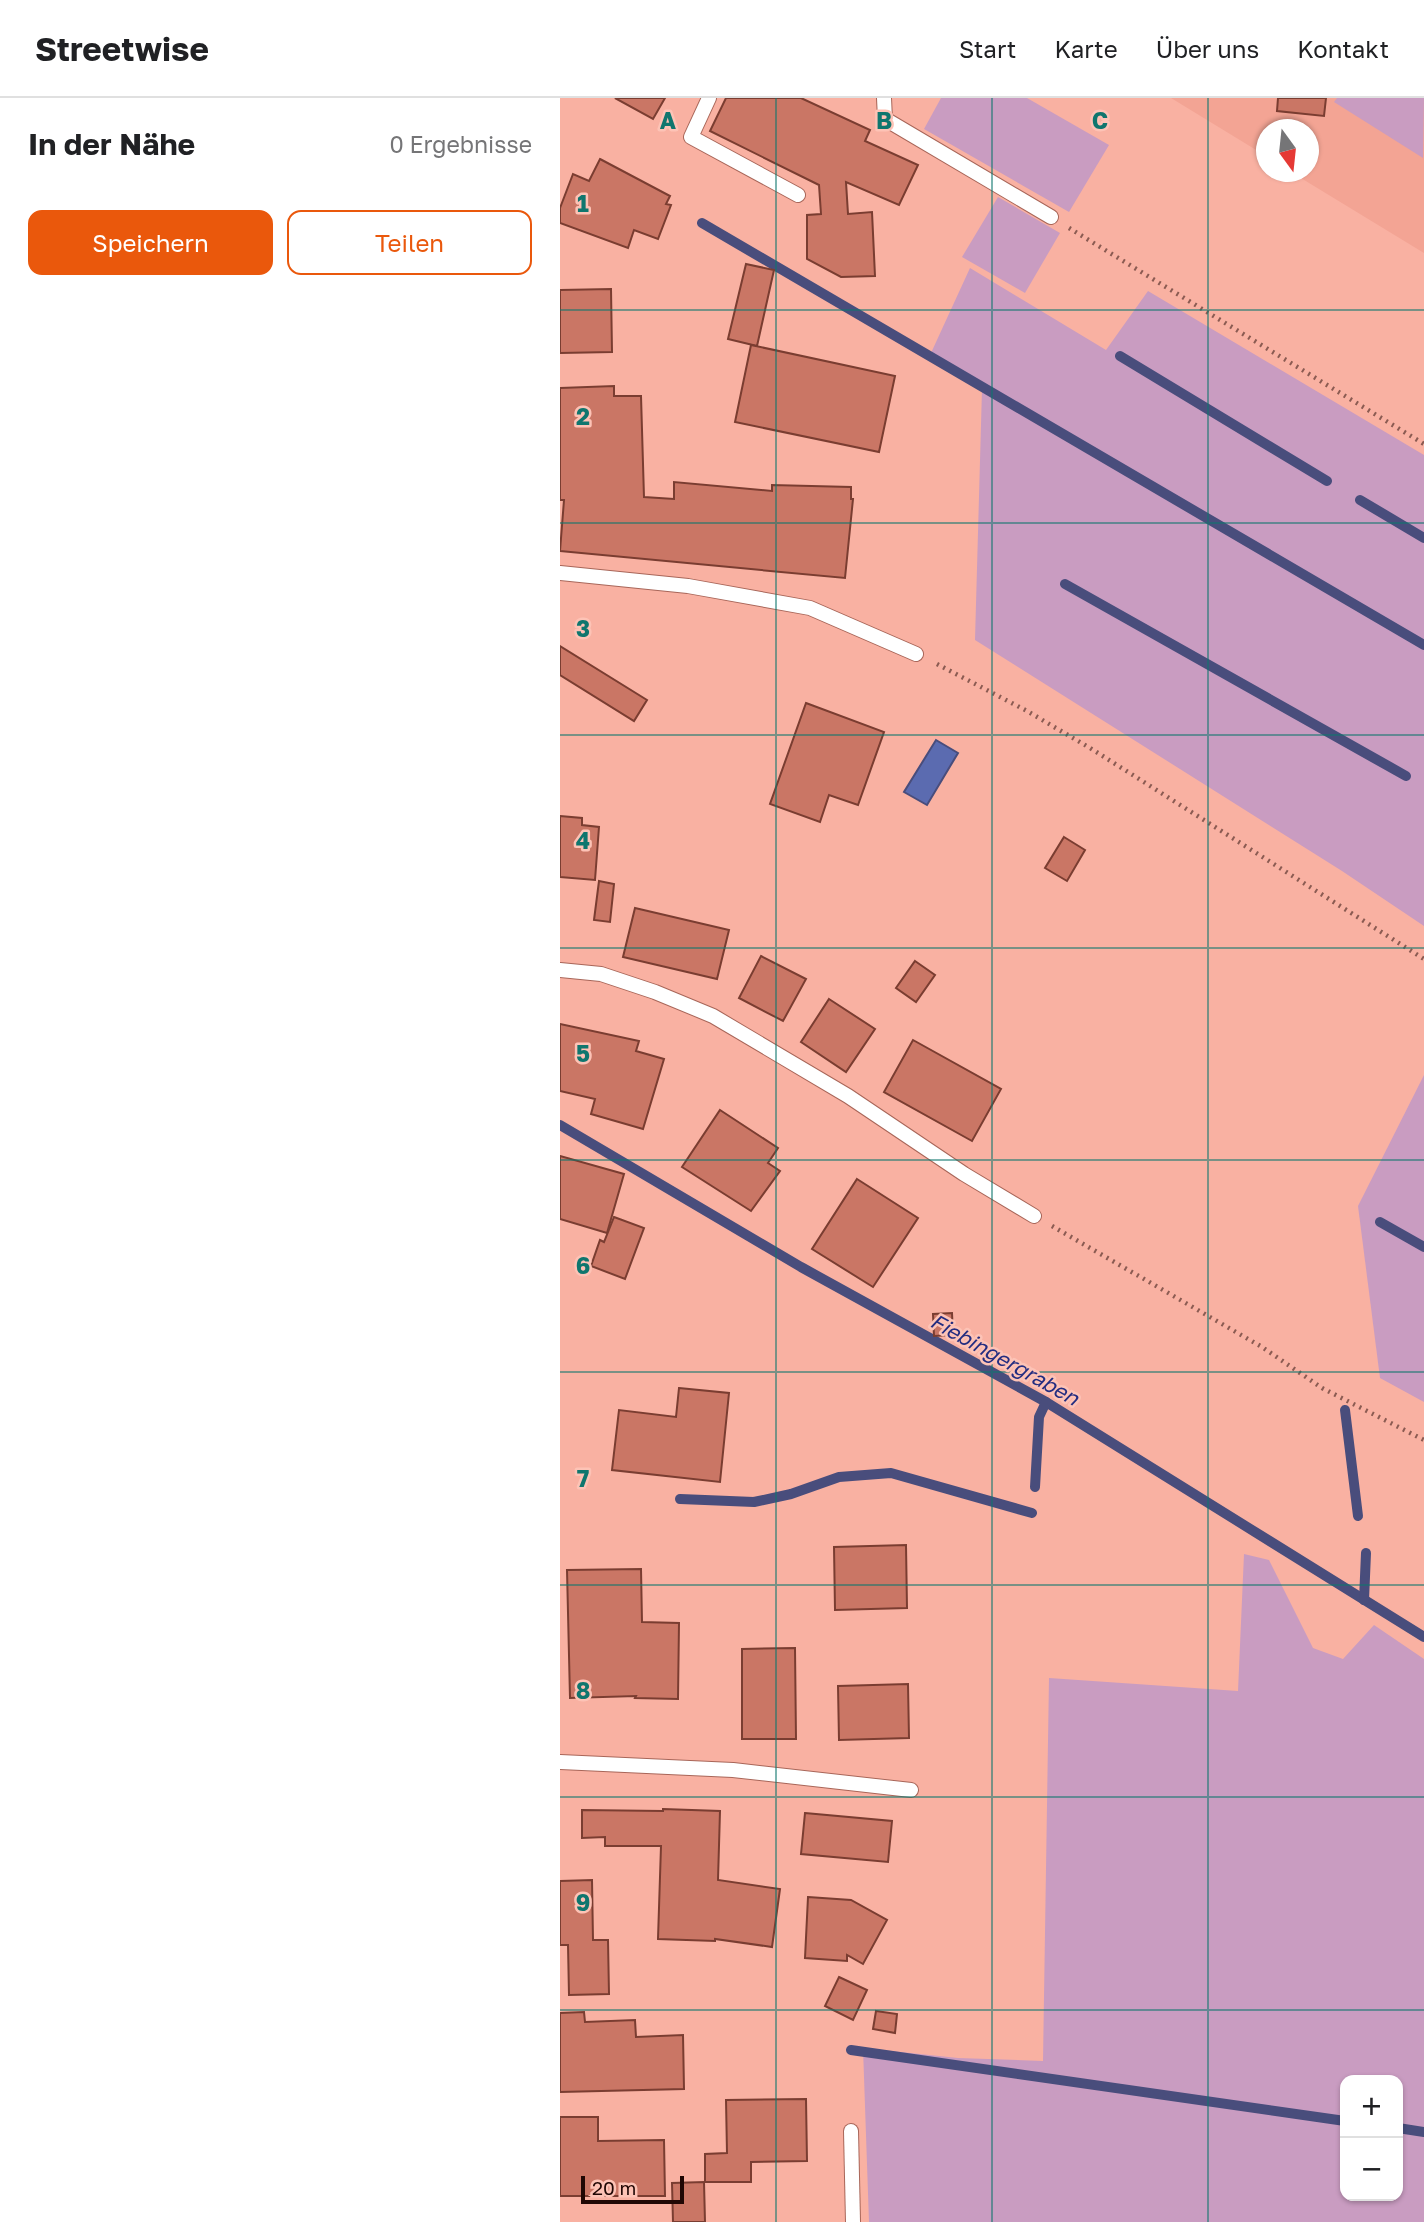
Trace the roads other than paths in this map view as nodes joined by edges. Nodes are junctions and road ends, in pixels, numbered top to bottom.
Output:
1 (709, 98) edge
2 (884, 98) edge
3 (798, 195) dead end
4 (1051, 217) road end
5 (560, 573) edge
6 (916, 654) road end
7 (560, 970) edge
8 (1034, 1216) road end
9 (560, 1762) edge
10 (911, 1790) dead end
11 (851, 2131) dead end
12 (853, 2222) edge

1 - 3 lane
2 - 4 lane
5 - 6 lane
7 - 8 lane
9 - 10 lane
11 - 12 lane

